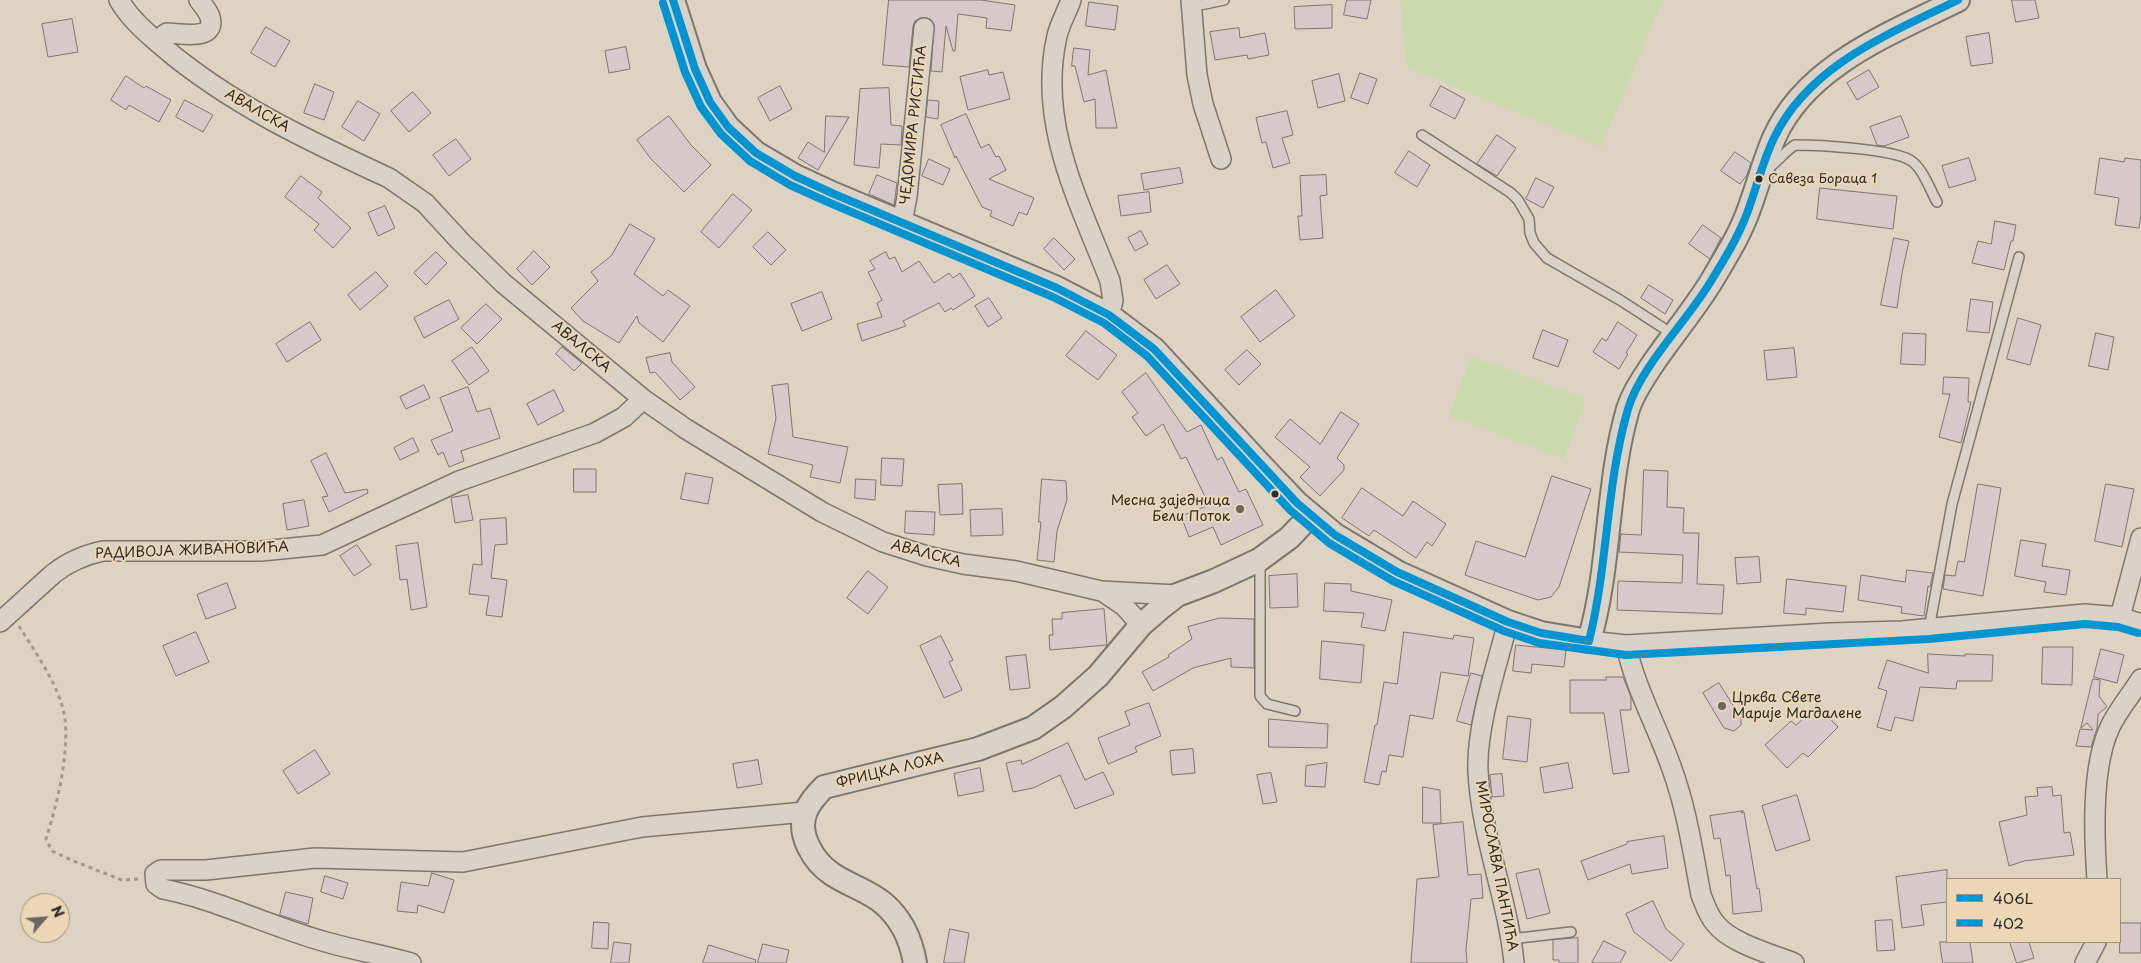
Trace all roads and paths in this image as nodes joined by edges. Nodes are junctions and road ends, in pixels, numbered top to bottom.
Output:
1 (119, 0) edge
2 (200, 0) edge
3 (673, 0) edge
4 (1071, 0) edge
5 (1224, 0) edge
6 (1958, 0) edge
7 (1191, 4) edge
8 (924, 28) dead end
9 (156, 41) junction
10 (1422, 136) dead end
11 (1221, 160) dead end
12 (1761, 174) junction
13 (1937, 202) dead end
14 (902, 222) junction
15 (2019, 257) dead end
16 (1109, 315) junction
17 (1674, 335) junction
18 (643, 399) junction
19 (1311, 515) junction
20 (2141, 538) edge
21 (1260, 560) junction
22 (1100, 591) junction
23 (1177, 595) junction
24 (5, 617) edge
25 (2120, 617) junction
26 (1508, 622) junction
27 (2141, 624) edge
28 (1141, 626) junction
29 (1929, 630) junction
30 (1589, 642) junction
31 (1626, 645) junction
32 (2141, 679) edge
33 (1295, 710) dead end
34 (805, 812) junction
35 (154, 878) junction
36 (2097, 878) edge
37 (1571, 932) dead end
38 (1511, 939) junction
39 (2095, 943) edge
40 (411, 963) edge
41 (915, 963) edge
42 (1514, 963) edge
43 (1794, 963) edge
44 (2084, 963) edge

1 - 9 street, АВАЛСКА
2 - 9 street
3 - 14 street
4 - 16 street
5 - 7 lane
6 - 12 street
7 - 11 street
8 - 14 street, ЧЕДОМИРА РИСТИЋА
9 - 18 street, АВАЛСКА
10 - 17 lane
12 - 13 lane
12 - 17 street
14 - 16 street
15 - 29 lane
16 - 19 street
17 - 30 street
18 - 22 street, АВАЛСКА
18 - 24 street, РАДИВОЈА ЖИВАНОВИЋА
19 - 21 street, АВАЛСКА
19 - 26 street
20 - 25 street
21 - 23 street, АВАЛСКА
21 - 33 lane
22 - 23 street, АВАЛСКА
22 - 28 street, АВАЛСКА
23 - 28 street, АВАЛСКА
24 - 35 path
25 - 27 street
25 - 29 street
26 - 30 street
26 - 38 street, МИРОСЛАВА ПАНТИЋА
28 - 34 street, ФРИЦКА ЛОХА
29 - 31 street
30 - 31 street
31 - 43 street
32 - 36 street
34 - 35 street
34 - 41 street
35 - 40 street
37 - 38 lane
38 - 42 street, МИРОСЛАВА ПАНТИЋА
39 - 44 street

